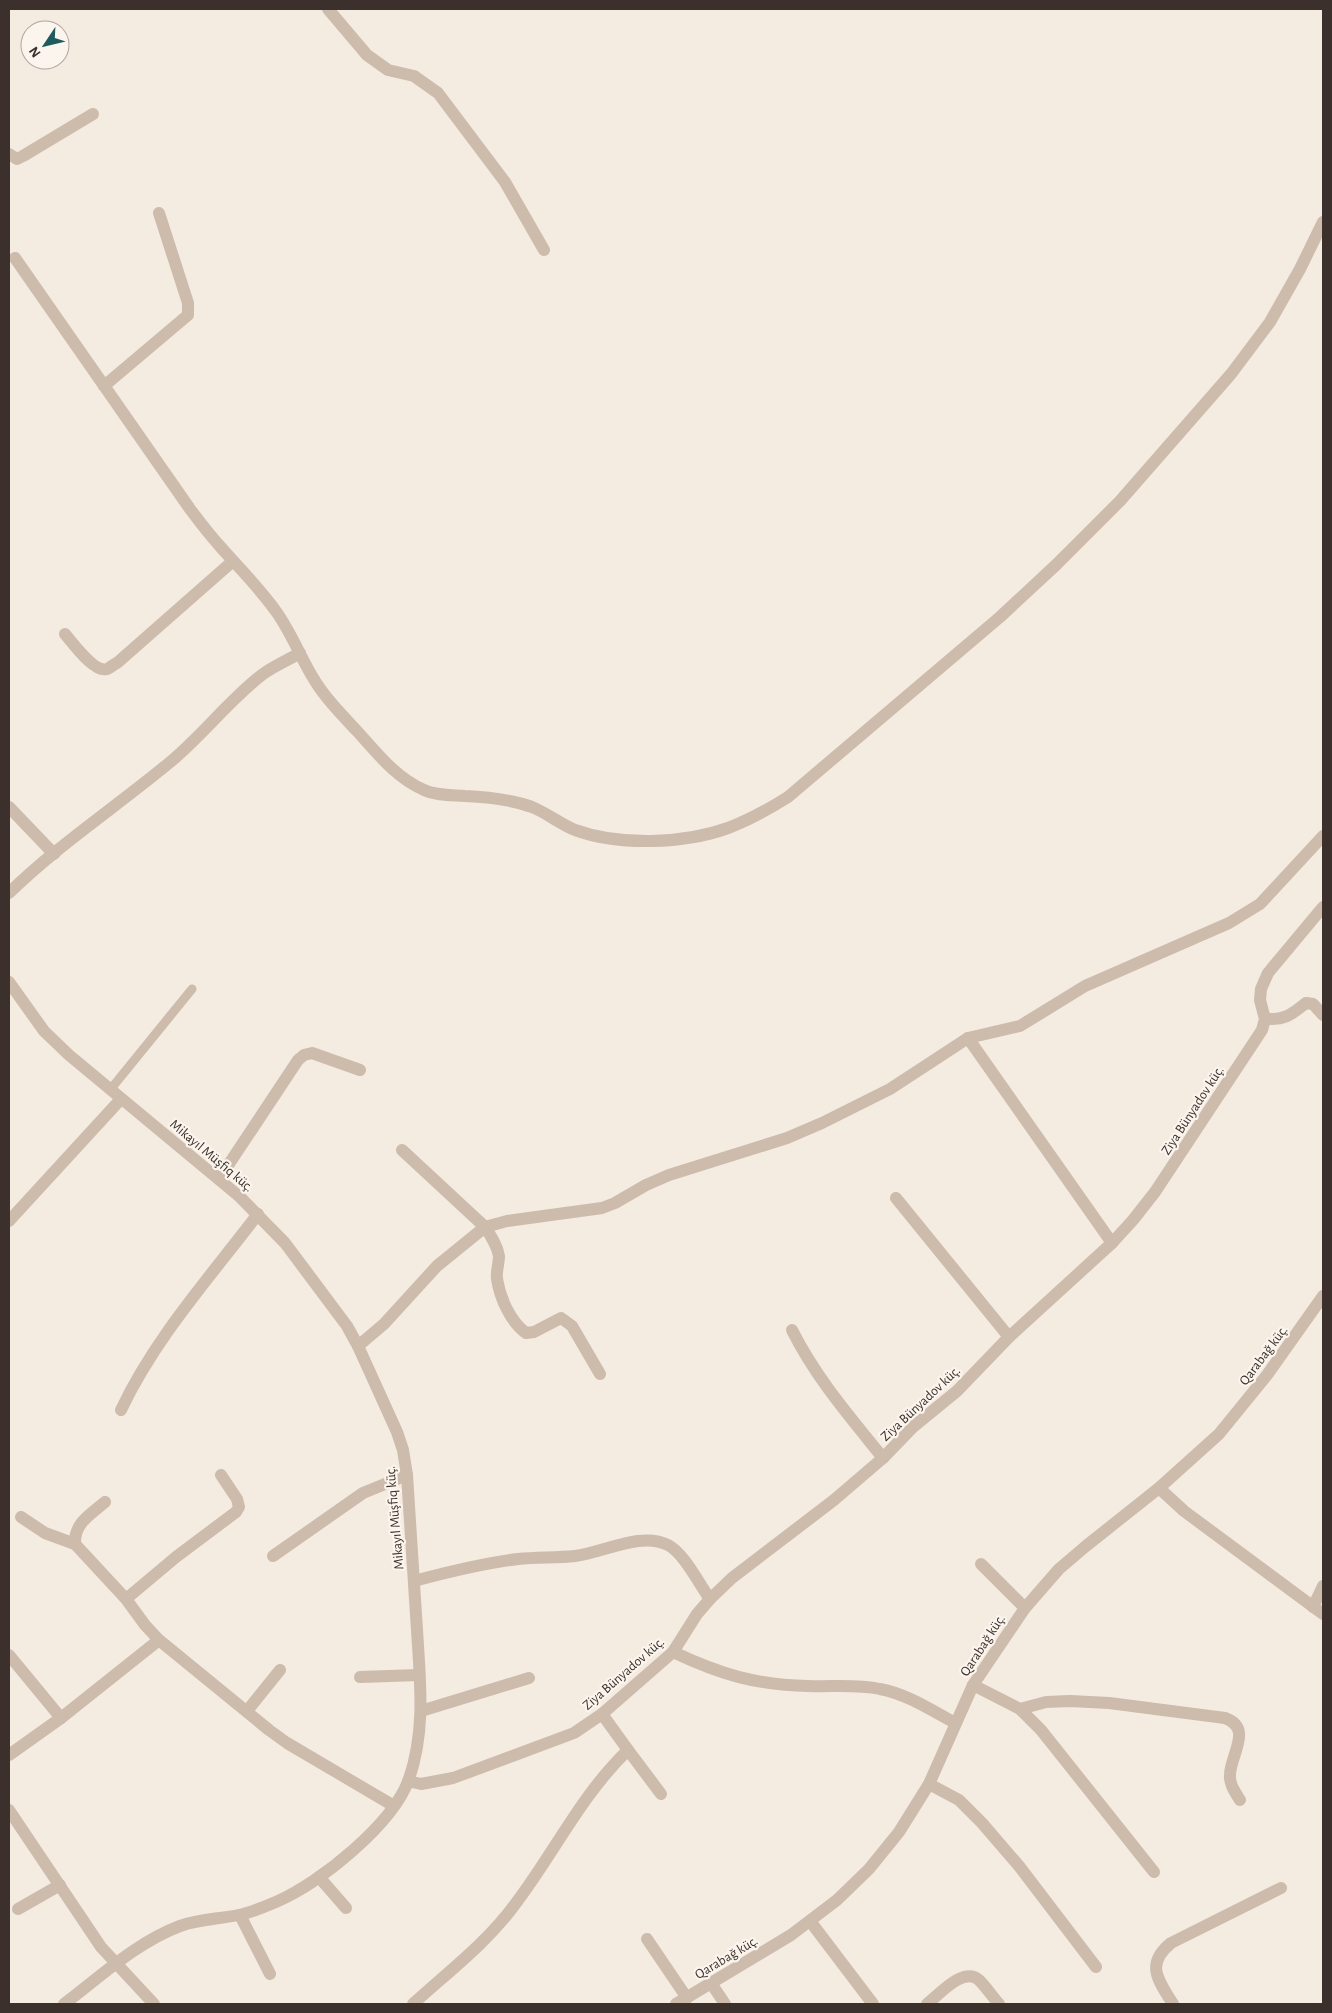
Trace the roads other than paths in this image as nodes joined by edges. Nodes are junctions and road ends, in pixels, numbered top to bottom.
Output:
1 (328, 9) edge
2 (93, 114) dead end
3 (9, 154) edge
4 (160, 213) dead end
5 (1323, 222) edge
6 (544, 250) dead end
7 (15, 258) dead end
8 (104, 386) junction
9 (233, 561) junction
10 (65, 634) dead end
11 (300, 653) junction
12 (9, 807) edge
13 (1323, 836) edge
14 (54, 854) junction
15 (9, 894) edge
16 (1323, 906) edge
17 (9, 982) edge
18 (192, 989) dead end
19 (1323, 1015) edge
20 (1265, 1019) junction
21 (968, 1038) junction
22 (360, 1070) dead end
23 (110, 1090) junction
24 (121, 1099) junction
25 (402, 1150) dead end
26 (218, 1179) junction
27 (896, 1198) dead end
28 (258, 1214) junction
29 (9, 1221) edge
30 (485, 1227) junction
31 (1112, 1243) junction
32 (1323, 1296) edge
33 (792, 1330) dead end
34 (1009, 1336) junction
35 (358, 1346) junction
36 (600, 1374) dead end
37 (121, 1410) dead end
38 (883, 1458) junction
39 (221, 1475) dead end
40 (407, 1475) junction
41 (1159, 1488) junction
42 (106, 1502) dead end
43 (21, 1517) dead end
44 (75, 1544) junction
45 (273, 1556) dead end
46 (981, 1564) dead end
47 (414, 1581) junction
48 (1323, 1586) edge
49 (126, 1599) junction
50 (710, 1599) junction
51 (1025, 1608) junction
52 (1318, 1611) edge
53 (159, 1640) junction
54 (673, 1652) junction
55 (9, 1655) edge
56 (280, 1670) dead end
57 (420, 1676) junction
58 (360, 1678) dead end
59 (529, 1678) dead end
60 (973, 1685) junction
61 (1020, 1709) junction
62 (247, 1711) junction
63 (421, 1711) junction
64 (602, 1714) junction
65 (61, 1718) junction
66 (956, 1723) junction
67 (628, 1750) junction
68 (9, 1755) edge
69 (408, 1781) junction
70 (929, 1784) junction
71 (661, 1794) dead end
72 (1240, 1800) dead end
73 (394, 1806) junction
74 (9, 1810) edge
75 (1154, 1872) dead end
76 (318, 1877) junction
77 (60, 1885) junction
78 (1281, 1888) dead end
79 (346, 1908) dead end
80 (18, 1909) dead end
81 (240, 1915) junction
82 (810, 1921) junction
83 (647, 1939) dead end
84 (116, 1965) junction
85 (1096, 1967) dead end
86 (270, 1974) dead end
87 (711, 1983) junction
88 (687, 1998) junction
89 (64, 2004) edge
90 (154, 2004) edge
91 (413, 2004) edge
92 (676, 2004) edge
93 (724, 2004) edge
94 (873, 2004) edge
95 (927, 2004) edge
96 (999, 2004) edge
97 (1173, 2004) edge

1 - 6 street
2 - 3 street
4 - 8 street
5 - 11 street
7 - 8 street
8 - 9 street
9 - 10 street
9 - 11 street
11 - 14 street
12 - 14 street
13 - 21 street
14 - 15 street
16 - 20 street
17 - 23 street, Mikayıl Müşfiq küç.
18 - 23 lane
19 - 20 street
20 - 31 street, Ziya Bünyadov küç.
21 - 30 street
21 - 31 street
22 - 26 street
23 - 24 street, Mikayıl Müşfiq küç.
24 - 26 street, Mikayıl Müşfiq küç.
24 - 29 street
25 - 30 street
26 - 28 street, Mikayıl Müşfiq küç.
27 - 34 street
28 - 35 street, Mikayıl Müşfiq küç.
28 - 37 street
30 - 35 street
30 - 36 street
31 - 34 street, Ziya Bünyadov küç.
32 - 41 street, Qarabağ küç.
33 - 38 street
34 - 38 street, Ziya Bünyadov küç.
35 - 40 street, Mikayıl Müşfiq küç.
38 - 50 street, Ziya Bünyadov küç.
39 - 49 street
40 - 45 street
40 - 47 street, Mikayıl Müşfiq küç.
41 - 51 street, Qarabağ küç.
41 - 52 street
42 - 44 street
43 - 44 street
44 - 49 street
46 - 51 street
47 - 50 street
47 - 57 street, Mikayıl Müşfiq küç.
48 - 52 street
49 - 53 street
50 - 54 street, Ziya Bünyadov küç.
51 - 60 street, Qarabağ küç.
53 - 62 street
53 - 65 street
54 - 64 street, Ziya Bünyadov küç.
54 - 66 street
55 - 65 street
56 - 62 street
57 - 58 street
57 - 63 street, Mikayıl Müşfiq küç.
59 - 63 street
60 - 61 street
60 - 66 street, Qarabağ küç.
61 - 72 street
61 - 75 street
62 - 73 street
63 - 69 street, Mikayıl Müşfiq küç.
64 - 67 street
64 - 69 street, Ziya Bünyadov küç.
65 - 68 street
66 - 70 street, Qarabağ küç.
67 - 71 street
67 - 91 street
69 - 73 street, Mikayıl Müşfiq küç.
70 - 82 street, Qarabağ küç.
70 - 85 street
73 - 76 street, Mikayıl Müşfiq küç.
74 - 77 street
76 - 79 street
76 - 81 street, Mikayıl Müşfiq küç.
77 - 80 street
77 - 84 street
78 - 97 street
81 - 84 street, Mikayıl Müşfiq küç.
81 - 86 street
82 - 87 street, Qarabağ küç.
82 - 94 street
83 - 88 street
84 - 89 street, Mikayıl Müşfiq küç.
84 - 90 street
87 - 88 street, Qarabağ küç.
87 - 93 street
88 - 92 street, Qarabağ küç.
95 - 96 street

